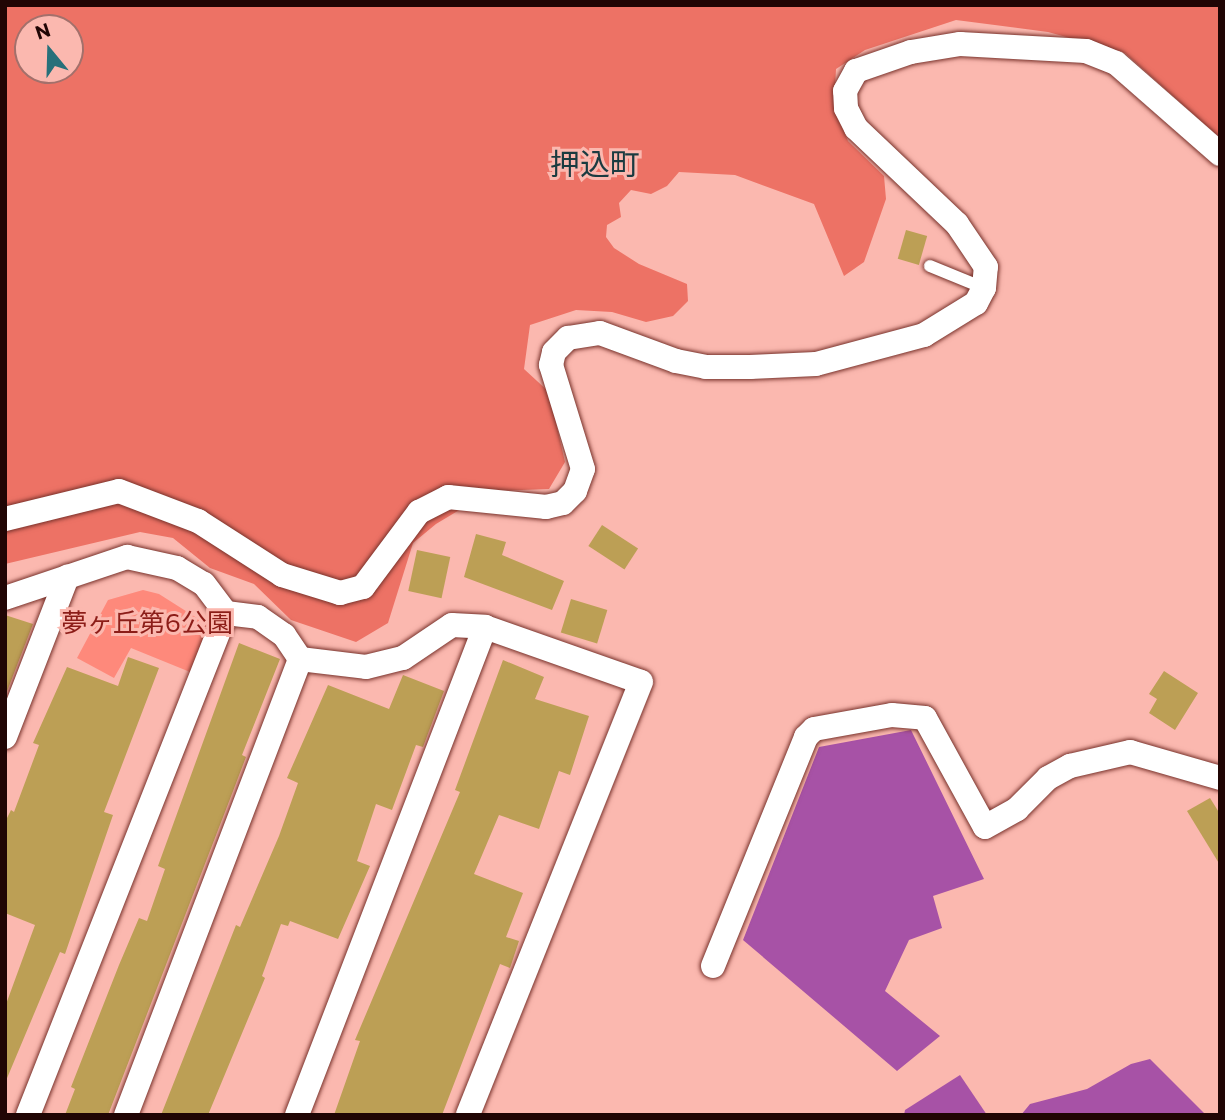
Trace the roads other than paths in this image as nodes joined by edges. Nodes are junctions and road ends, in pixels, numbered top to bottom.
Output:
1 (1220, 154) edge
2 (930, 266) dead end
3 (984, 288) junction
4 (5, 519) edge
5 (67, 577) junction
6 (5, 598) edge
7 (226, 613) junction
8 (485, 627) junction
9 (300, 659) junction
10 (5, 737) edge
11 (1220, 778) edge
12 (713, 965) dead end
13 (28, 1115) edge
14 (126, 1115) edge
15 (297, 1115) edge
16 (468, 1115) edge

1 - 3 street
2 - 3 lane
3 - 4 street
5 - 6 street
5 - 7 street
5 - 10 street
7 - 9 street
7 - 13 street
8 - 9 street
8 - 15 street
8 - 16 street
9 - 14 street
11 - 12 street

